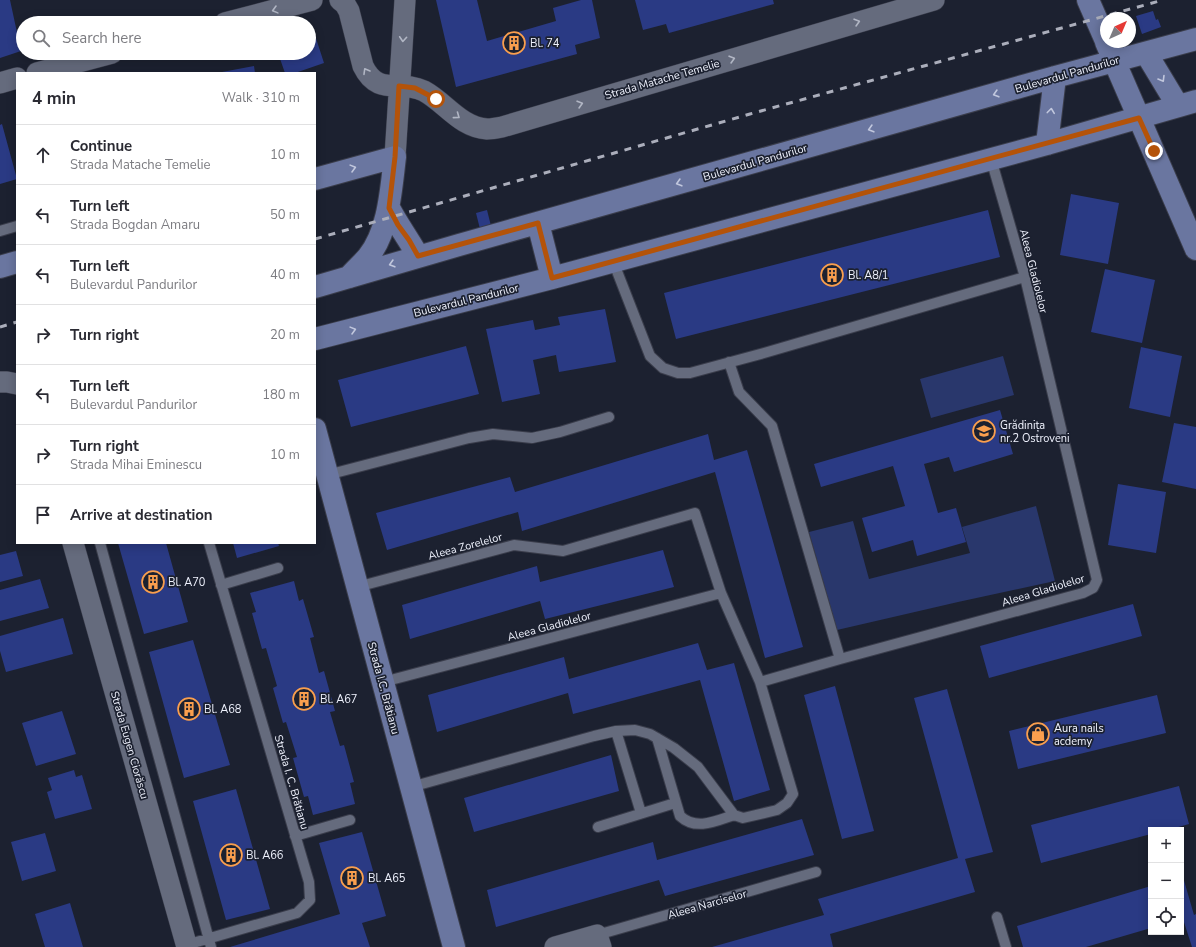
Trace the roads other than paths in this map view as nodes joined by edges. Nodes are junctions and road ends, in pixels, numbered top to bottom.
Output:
1 (312, 0) edge
2 (340, 0) edge
3 (405, 0) edge
4 (934, 0) edge
5 (1088, 0) edge
6 (251, 16) edge
7 (1100, 27) edge
8 (1196, 39) edge
9 (1109, 48) edge
10 (1146, 52) junction
11 (86, 60) edge
12 (41, 72) edge
13 (1055, 77) junction
14 (399, 86) junction
15 (1187, 104) edge
16 (1139, 118) junction
17 (1047, 144) junction
18 (395, 157) junction
19 (991, 159) junction
20 (316, 179) edge
21 (389, 208) junction
22 (538, 223) junction
23 (16, 226) edge
24 (0, 231) edge
25 (1196, 249) edge
26 (418, 256) junction
27 (16, 262) edge
28 (613, 262) junction
29 (0, 267) edge
30 (349, 277) junction
31 (1024, 277) junction
32 (552, 278) junction
33 (316, 287) edge
34 (316, 339) edge
35 (729, 362) junction
36 (0, 382) edge
37 (16, 384) edge
38 (609, 417) dead end
39 (316, 433) edge
40 (328, 475) junction
41 (72, 544) edge
42 (100, 544) edge
43 (209, 544) edge
44 (278, 568) dead end
45 (221, 585) junction
46 (357, 587) junction
47 (721, 593) junction
48 (840, 659) junction
49 (383, 682) junction
50 (760, 682) junction
51 (616, 731) junction
52 (657, 738) junction
53 (411, 787) junction
54 (675, 803) junction
55 (641, 813) junction
56 (734, 815) junction
57 (350, 820) dead end
58 (598, 827) dead end
59 (295, 836) junction
60 (816, 872) dead end
61 (997, 917) dead end
62 (599, 941) edge
63 (210, 943) edge
64 (186, 946) edge
65 (454, 947) edge
66 (555, 947) edge
67 (1006, 947) edge

1 -> 6 street
14 -> 2 street, Strada Matache Temelie
3 -> 14 street
14 -> 4 street, Strada Matache Temelie
5 - 7 street
8 - 10 street, Bulevardul Pandurilor
9 - 10 street, Bulevardul Pandurilor
9 - 13 street, Bulevardul Pandurilor
9 - 16 street
10 -> 15 street
11 - 12 street
17 -> 13 street
13 -> 22 street, Bulevardul Pandurilor
14 - 18 street
15 - 16 street, Bulevardul Pandurilor
16 - 17 street, Bulevardul Pandurilor
16 - 25 street
17 - 19 street, Bulevardul Pandurilor
20 -> 18 street
18 - 21 street
19 - 28 street, Bulevardul Pandurilor
19 - 31 lane, Aleea Gladiolelor
21 - 26 street
21 - 30 street
22 - 26 street, Bulevardul Pandurilor
22 - 32 street
23 - 24 lane
26 -> 30 street, Bulevardul Pandurilor
27 - 29 street
28 - 32 street, Bulevardul Pandurilor
28 - 35 lane
30 - 33 street, Bulevardul Pandurilor
31 - 35 lane
31 - 48 lane, Aleea Gladiolelor
34 -> 32 street, Bulevardul Pandurilor
35 - 48 lane
36 - 37 street
38 - 40 lane
39 - 40 street, Strada I.C. Brătianu
40 - 46 street, Strada I.C. Brătianu
41 - 64 street, Strada Eugen Ciorăscu
42 - 63 lane
43 - 45 lane, Strada I. C. Brătianu
44 - 45 lane
45 - 59 lane, Strada I. C. Brătianu
46 - 47 lane, Aleea Zorelelor
46 - 49 street, Strada I.C. Brătianu
47 - 49 lane, Aleea Gladiolelor
47 - 50 lane
48 - 50 lane, Aleea Gladiolelor
49 - 53 street, Strada I.C. Brătianu
50 - 56 lane
51 - 52 lane
51 - 53 lane
51 - 55 lane
52 - 54 lane
52 - 56 lane
53 - 65 street, Strada I.C. Brătianu
54 - 55 lane
54 - 56 lane
55 - 58 lane
57 - 59 lane
59 - 63 lane, Strada I. C. Brătianu
60 - 62 lane, Aleea Narciselor
61 - 67 lane
62 - 66 street, Aleea Narciselor
63 - 64 lane, Strada I. C. Brătianu

